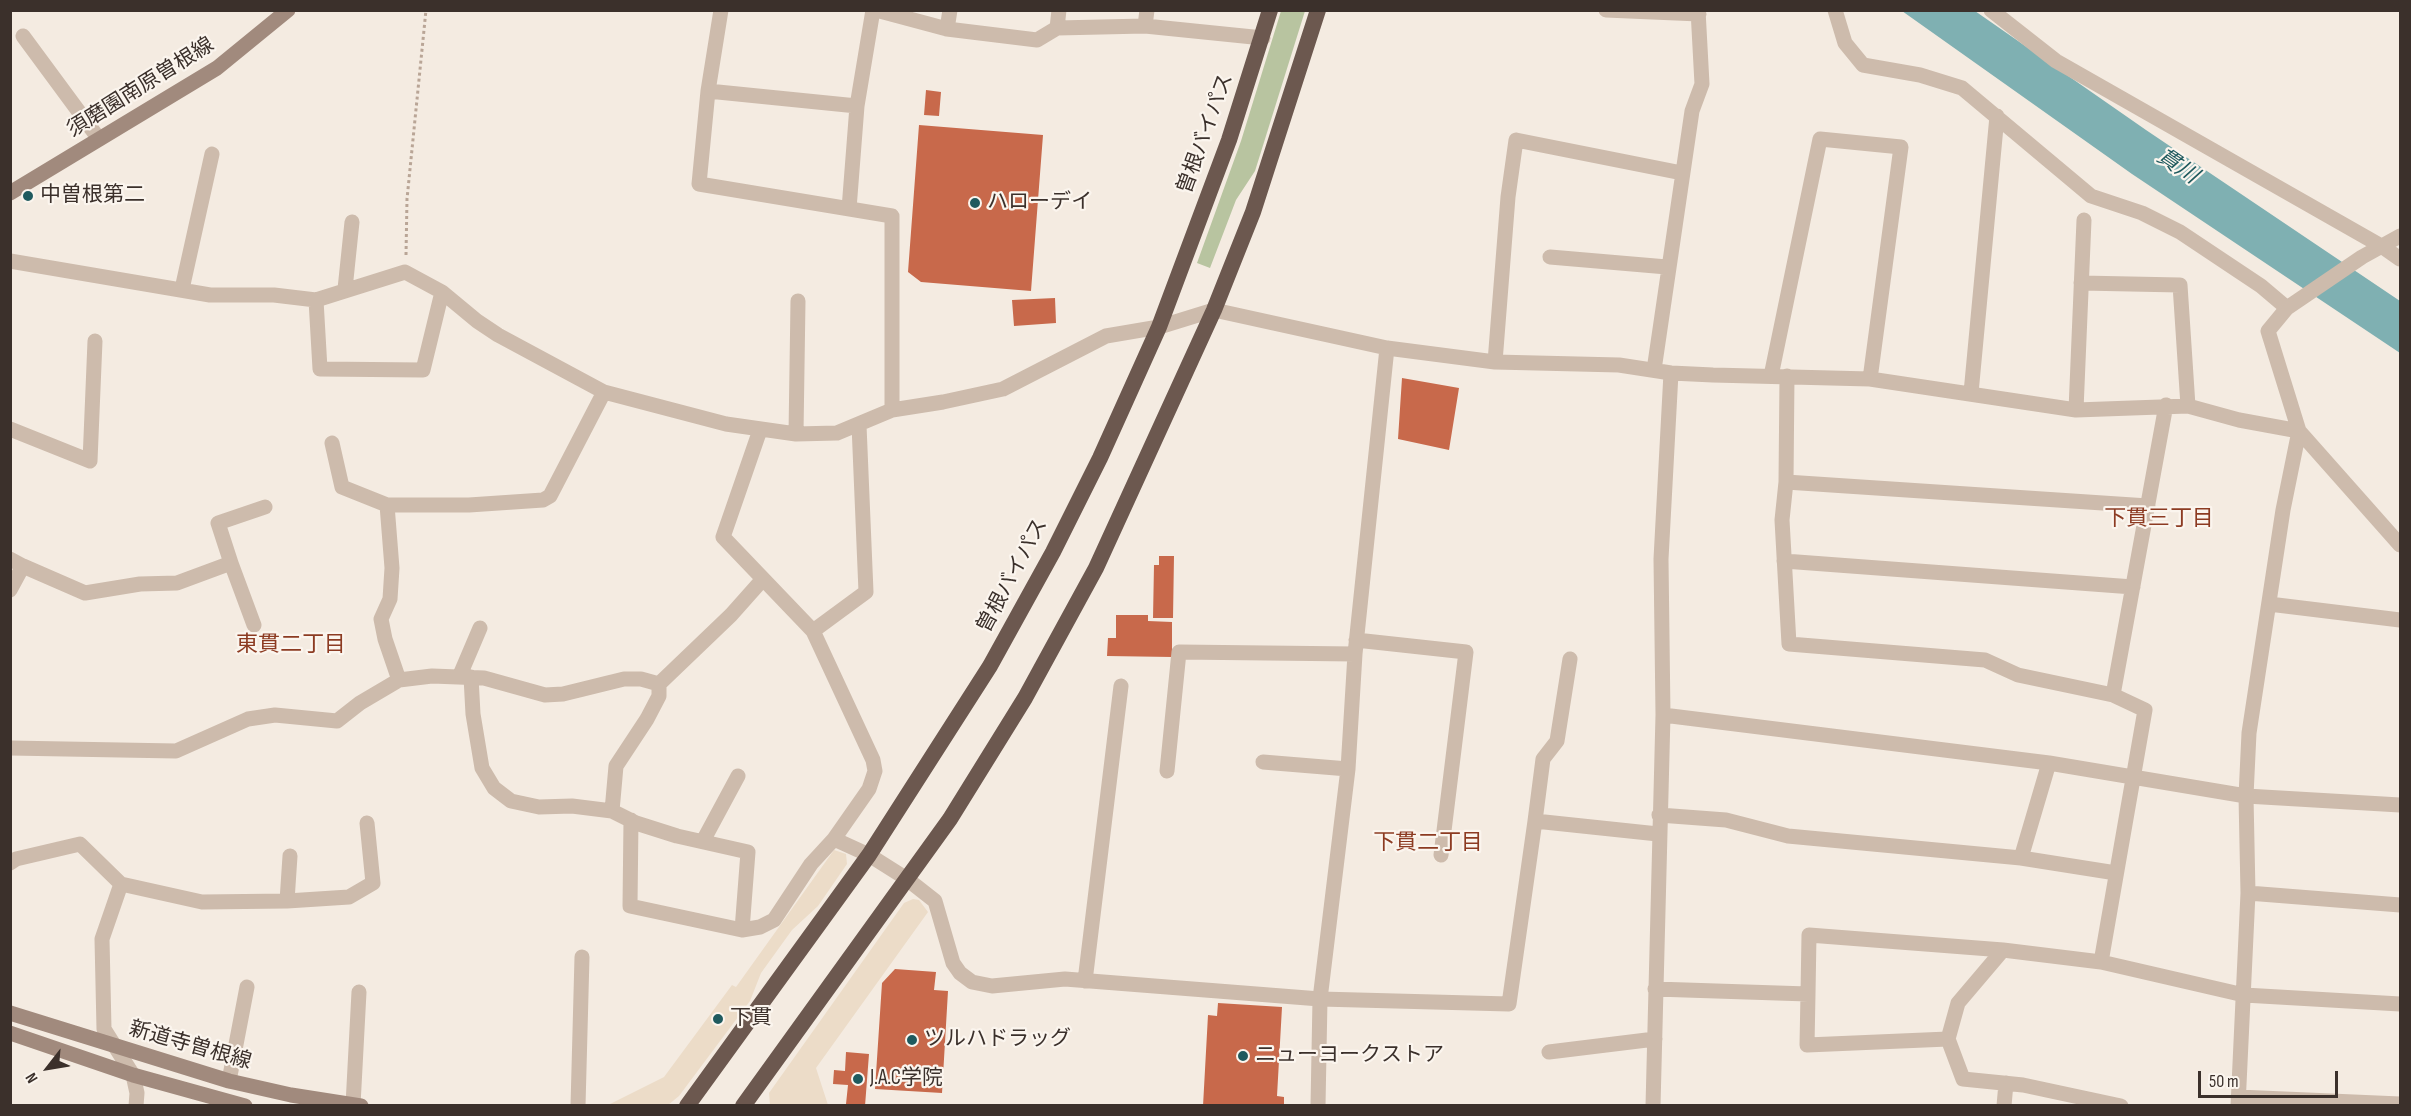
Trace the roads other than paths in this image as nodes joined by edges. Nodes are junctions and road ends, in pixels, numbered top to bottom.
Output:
1 (288, 10) edge
2 (721, 10) edge
3 (875, 10) edge
4 (950, 10) edge
5 (1059, 10) edge
6 (1270, 10) edge
7 (1318, 10) edge
8 (1606, 10) edge
9 (1835, 10) edge
10 (1991, 10) edge
11 (1699, 12) edge
12 (1146, 18) edge
13 (1057, 28) junction
14 (947, 29) junction
15 (23, 36) dead end
16 (1263, 38) junction
17 (708, 91) junction
18 (858, 106) junction
19 (1997, 116) junction
20 (99, 139) junction
21 (212, 154) dead end
22 (1683, 173) junction
23 (10, 193) edge
24 (849, 209) junction
25 (2084, 220) dead end
26 (352, 222) dead end
27 (2400, 236) edge
28 (2383, 247) junction
29 (1550, 257) dead end
30 (2400, 259) edge
31 (10, 261) edge
32 (1667, 267) junction
33 (2081, 283) junction
34 (182, 289) junction
35 (345, 289) junction
36 (442, 292) junction
37 (316, 300) junction
38 (798, 301) dead end
39 (2292, 305) junction
40 (1214, 310) junction
41 (1159, 327) junction
42 (95, 341) dead end
43 (1387, 348) junction
44 (1495, 362) junction
45 (1654, 370) junction
46 (1671, 373) junction
47 (1771, 375) junction
48 (1787, 376) junction
49 (1870, 379) junction
50 (604, 392) junction
51 (1971, 393) junction
52 (2166, 405) junction
53 (2188, 406) junction
54 (892, 410) junction
55 (2076, 410) junction
56 (859, 424) junction
57 (10, 429) edge
58 (760, 430) junction
59 (2299, 431) junction
60 (796, 434) junction
61 (332, 443) dead end
62 (1786, 482) junction
63 (387, 505) junction
64 (2148, 506) junction
65 (265, 507) dead end
66 (2400, 545) edge
67 (1784, 561) junction
68 (17, 562) edge
69 (231, 563) junction
70 (764, 579) junction
71 (2133, 588) junction
72 (10, 590) edge
73 (2268, 604) junction
74 (2400, 620) edge
75 (254, 625) dead end
76 (480, 628) dead end
77 (813, 631) junction
78 (1356, 647) junction
79 (1570, 659) dead end
80 (466, 676) junction
81 (399, 680) junction
82 (659, 684) junction
83 (1121, 686) dead end
84 (2113, 695) junction
85 (1663, 715) junction
86 (10, 748) edge
87 (1263, 762) dead end
88 (2049, 763) junction
89 (1348, 769) junction
90 (1167, 771) dead end
91 (738, 776) dead end
92 (2133, 777) junction
93 (2246, 796) junction
94 (2400, 805) edge
95 (612, 811) junction
96 (1659, 815) junction
97 (631, 820) junction
98 (1535, 821) junction
99 (367, 823) dead end
100 (1658, 834) junction
101 (834, 839) junction
102 (702, 841) junction
103 (290, 855) dead end
104 (869, 855) junction
105 (1441, 855) dead end
106 (2021, 858) junction
107 (10, 863) edge
108 (2116, 873) junction
109 (907, 879) junction
110 (121, 884) junction
111 (2248, 893) junction
112 (287, 901) junction
113 (2400, 904) edge
114 (742, 930) junction
115 (2003, 950) junction
116 (582, 957) dead end
117 (2101, 962) junction
118 (1085, 981) junction
119 (247, 987) dead end
120 (1655, 989) junction
121 (359, 992) dead end
122 (1808, 994) junction
123 (2244, 995) junction
124 (1320, 999) junction
125 (2400, 1004) edge
126 (10, 1013) edge
127 (10, 1034) edge
128 (1654, 1039) junction
129 (1948, 1039) junction
130 (117, 1047) junction
131 (1549, 1052) dead end
132 (132, 1075) junction
133 (229, 1081) junction
134 (2006, 1083) junction
135 (2238, 1101) edge
136 (2400, 1104) edge
137 (353, 1105) edge
138 (2115, 1105) edge
139 (136, 1106) edge
140 (245, 1106) edge
141 (361, 1106) edge
142 (578, 1106) edge
143 (687, 1106) edge
144 (743, 1106) edge
145 (1318, 1106) edge
146 (1653, 1106) edge
147 (2004, 1106) edge

1 - 20 main road, 須磨園南原曽根線
2 - 17 street
3 - 14 street
3 - 18 street
4 - 14 street
5 - 13 street
6 - 16 highway, 曽根バイパス
7 - 40 highway
8 - 11 street
9 - 19 street
10 - 28 street
11 - 22 street
12 - 13 street
12 - 16 street
13 - 14 street
15 - 20 street
16 - 41 highway, 曽根バイパス
17 - 18 street
17 - 24 street
18 - 24 street
19 - 39 street
19 - 51 street
20 - 23 main road, 須磨園南原曽根線
21 - 34 street
22 - 32 street
22 - 44 street
24 - 54 street
25 - 33 street
26 - 35 street
27 - 28 street
28 - 30 street
28 - 39 street
29 - 32 street
31 - 34 street
32 - 45 street
33 - 53 street
33 - 55 street
34 - 37 street
35 - 36 street
35 - 37 street
36 - 37 street
36 - 50 street
38 - 60 street
39 - 59 street
40 - 41 street
40 - 43 street
40 - 109 highway
41 - 54 street
41 - 104 highway, 曽根バイパス
42 - 57 street
43 - 44 street
43 - 78 street
44 - 45 street
45 - 46 street
46 - 47 street
46 - 85 street
47 - 48 street
47 - 49 street
48 - 49 street
48 - 62 street
49 - 51 street
50 - 58 street
50 - 63 street
51 - 55 street
52 - 53 street
52 - 55 street
52 - 64 street
53 - 59 street
54 - 56 street
56 - 60 street
56 - 77 street
58 - 60 street
58 - 70 street
59 - 66 street
59 - 73 street
61 - 63 street
62 - 64 street
62 - 67 street
63 - 81 street
64 - 71 street
65 - 69 street
67 - 71 street
67 - 84 street
68 - 69 street
68 - 72 street
69 - 75 street
70 - 77 street
70 - 82 street
71 - 84 street
73 - 74 street
73 - 93 street
76 - 80 street
77 - 101 street
78 - 89 street
78 - 90 street
78 - 105 street
79 - 98 street
80 - 81 street
80 - 82 street
80 - 95 street
81 - 86 street
82 - 95 street
83 - 118 street
84 - 92 street
85 - 88 street
85 - 96 street
87 - 89 street
88 - 92 street
88 - 106 street
89 - 124 street
91 - 102 street
92 - 93 street
92 - 108 street
93 - 94 street
93 - 111 street
95 - 97 street
96 - 100 street
96 - 106 street
97 - 102 street
97 - 114 street
98 - 100 street
98 - 124 street
99 - 112 street
100 - 120 street
101 - 104 street
101 - 114 street
102 - 114 street
103 - 112 street
104 - 109 street
104 - 143 highway, 曽根バイパス
106 - 108 street
107 - 110 street
108 - 117 street
109 - 118 street
109 - 144 highway
110 - 112 street
110 - 130 street
111 - 113 street
111 - 123 street
115 - 117 street
115 - 122 street
115 - 129 street
116 - 142 street
117 - 123 street
118 - 124 street
119 - 133 street
120 - 122 street
120 - 128 street
121 - 137 street
122 - 129 street
123 - 125 street
123 - 135 street
124 - 145 street
126 - 130 main road, 新道寺曽根線
127 - 132 main road, 新道寺曽根線
128 - 131 street
128 - 146 street
129 - 134 street
130 - 132 street
130 - 133 main road, 新道寺曽根線
132 - 139 street
132 - 140 main road, 新道寺曽根線
133 - 137 main road, 新道寺曽根線
134 - 138 street
134 - 147 street
135 - 136 street
137 - 141 main road, 新道寺曽根線

